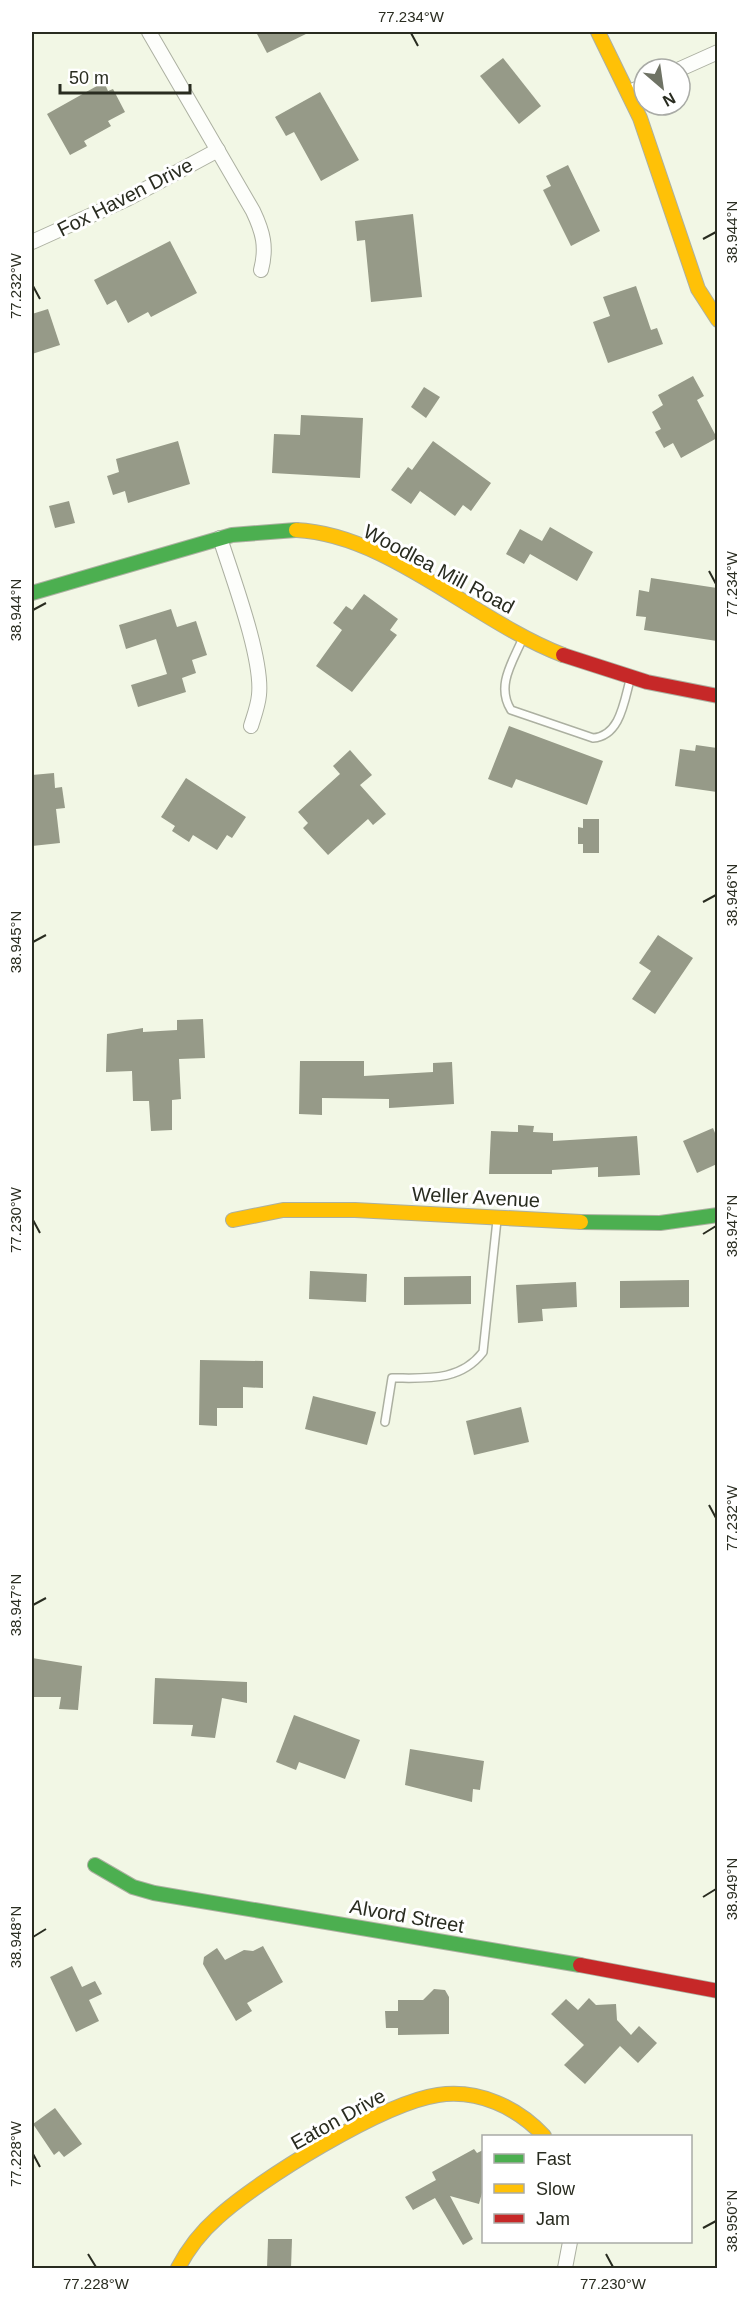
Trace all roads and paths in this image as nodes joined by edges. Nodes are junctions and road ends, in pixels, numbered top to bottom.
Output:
1 (149, 32) edge
2 (598, 32) edge
3 (717, 52) edge
4 (692, 63) edge
5 (632, 91) edge
6 (629, 92) junction
7 (218, 150) junction
8 (32, 242) edge
9 (261, 270) dead end
10 (717, 320) edge
11 (220, 538) junction
12 (32, 593) edge
13 (523, 638) junction
14 (631, 679) junction
15 (717, 696) edge
16 (251, 726) dead end
17 (717, 1215) edge
18 (497, 1218) junction
19 (233, 1220) dead end
20 (385, 1422) dead end
21 (95, 1865) dead end
22 (717, 1991) edge
23 (543, 2135) edge
24 (570, 2243) edge
25 (178, 2268) edge
26 (565, 2268) edge

1 - 7 street
2 - 6 street
3 - 4 street
5 - 6 street
6 - 10 street
7 - 8 street, Fox Haven Drive
7 - 9 street
11 - 12 street, Woodlea Mill Road
11 - 13 street, Woodlea Mill Road
11 - 16 street
13 - 14 street, Woodlea Mill Road
13 - 14 lane
14 - 15 street, Woodlea Mill Road
17 - 18 street, Weller Avenue
18 - 19 street, Weller Avenue
18 - 20 lane
21 - 22 street, Alvord Street
23 - 25 street, Eaton Drive
24 - 26 street

